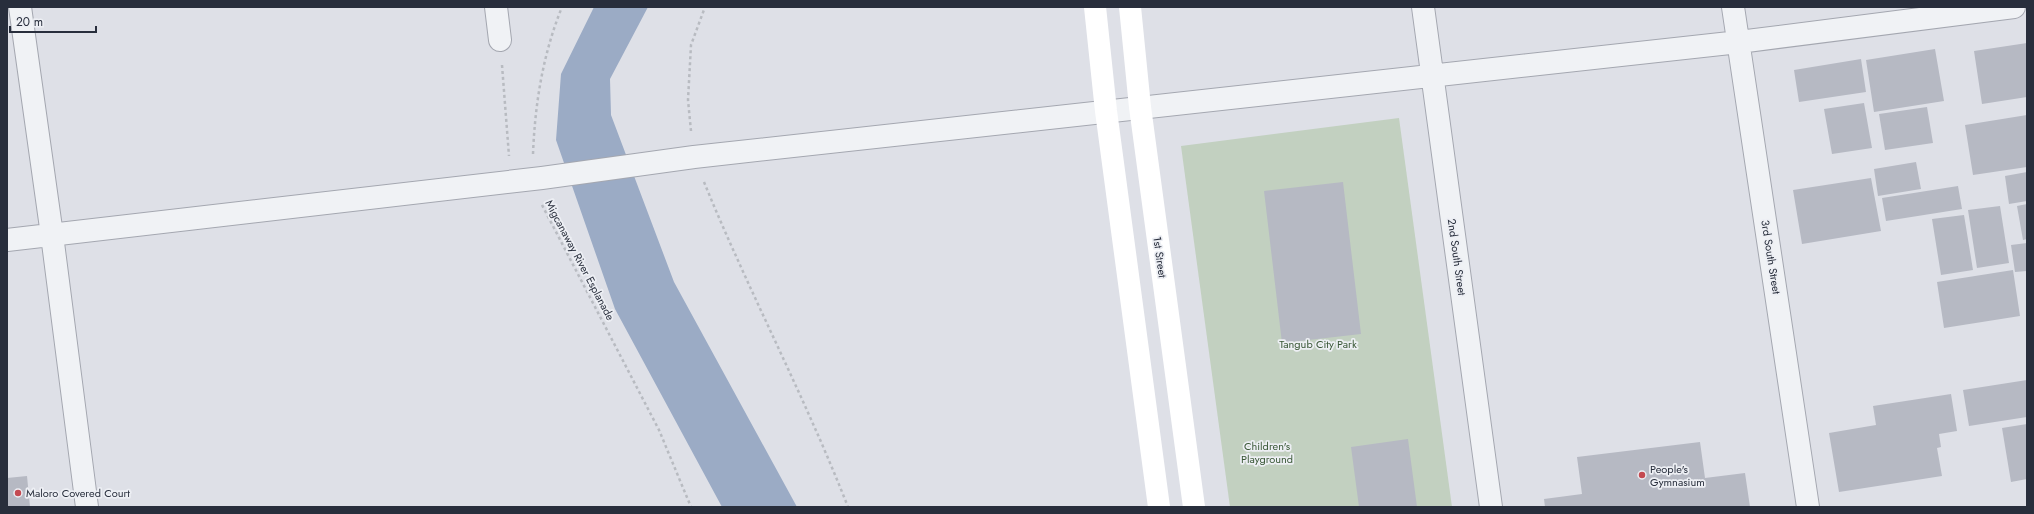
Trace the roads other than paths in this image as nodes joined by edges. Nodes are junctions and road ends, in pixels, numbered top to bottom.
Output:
1 (20, 7) edge
2 (496, 7) edge
3 (1095, 7) edge
4 (1130, 7) edge
5 (1423, 7) edge
6 (1733, 7) edge
7 (2014, 7) edge
8 (500, 40) road end
9 (1739, 42) junction
10 (1432, 75) junction
11 (1140, 107) junction
12 (1106, 111) junction
13 (52, 235) junction
14 (7, 240) edge
15 (87, 507) edge
16 (1159, 507) edge
17 (1194, 507) edge
18 (1491, 507) edge
19 (1808, 507) edge

1 - 13 street
2 - 8 street
3 - 12 main road
4 - 11 main road, 1st Street
5 - 10 street, 2nd South Street
6 - 9 street, 3rd South Street
7 - 9 street
9 - 10 street
9 - 19 street, 3rd South Street
10 - 11 street
10 - 18 street, 2nd South Street
11 - 12 street
11 - 17 main road, 1st Street
12 - 13 street
12 - 16 main road
13 - 14 street
13 - 15 street

